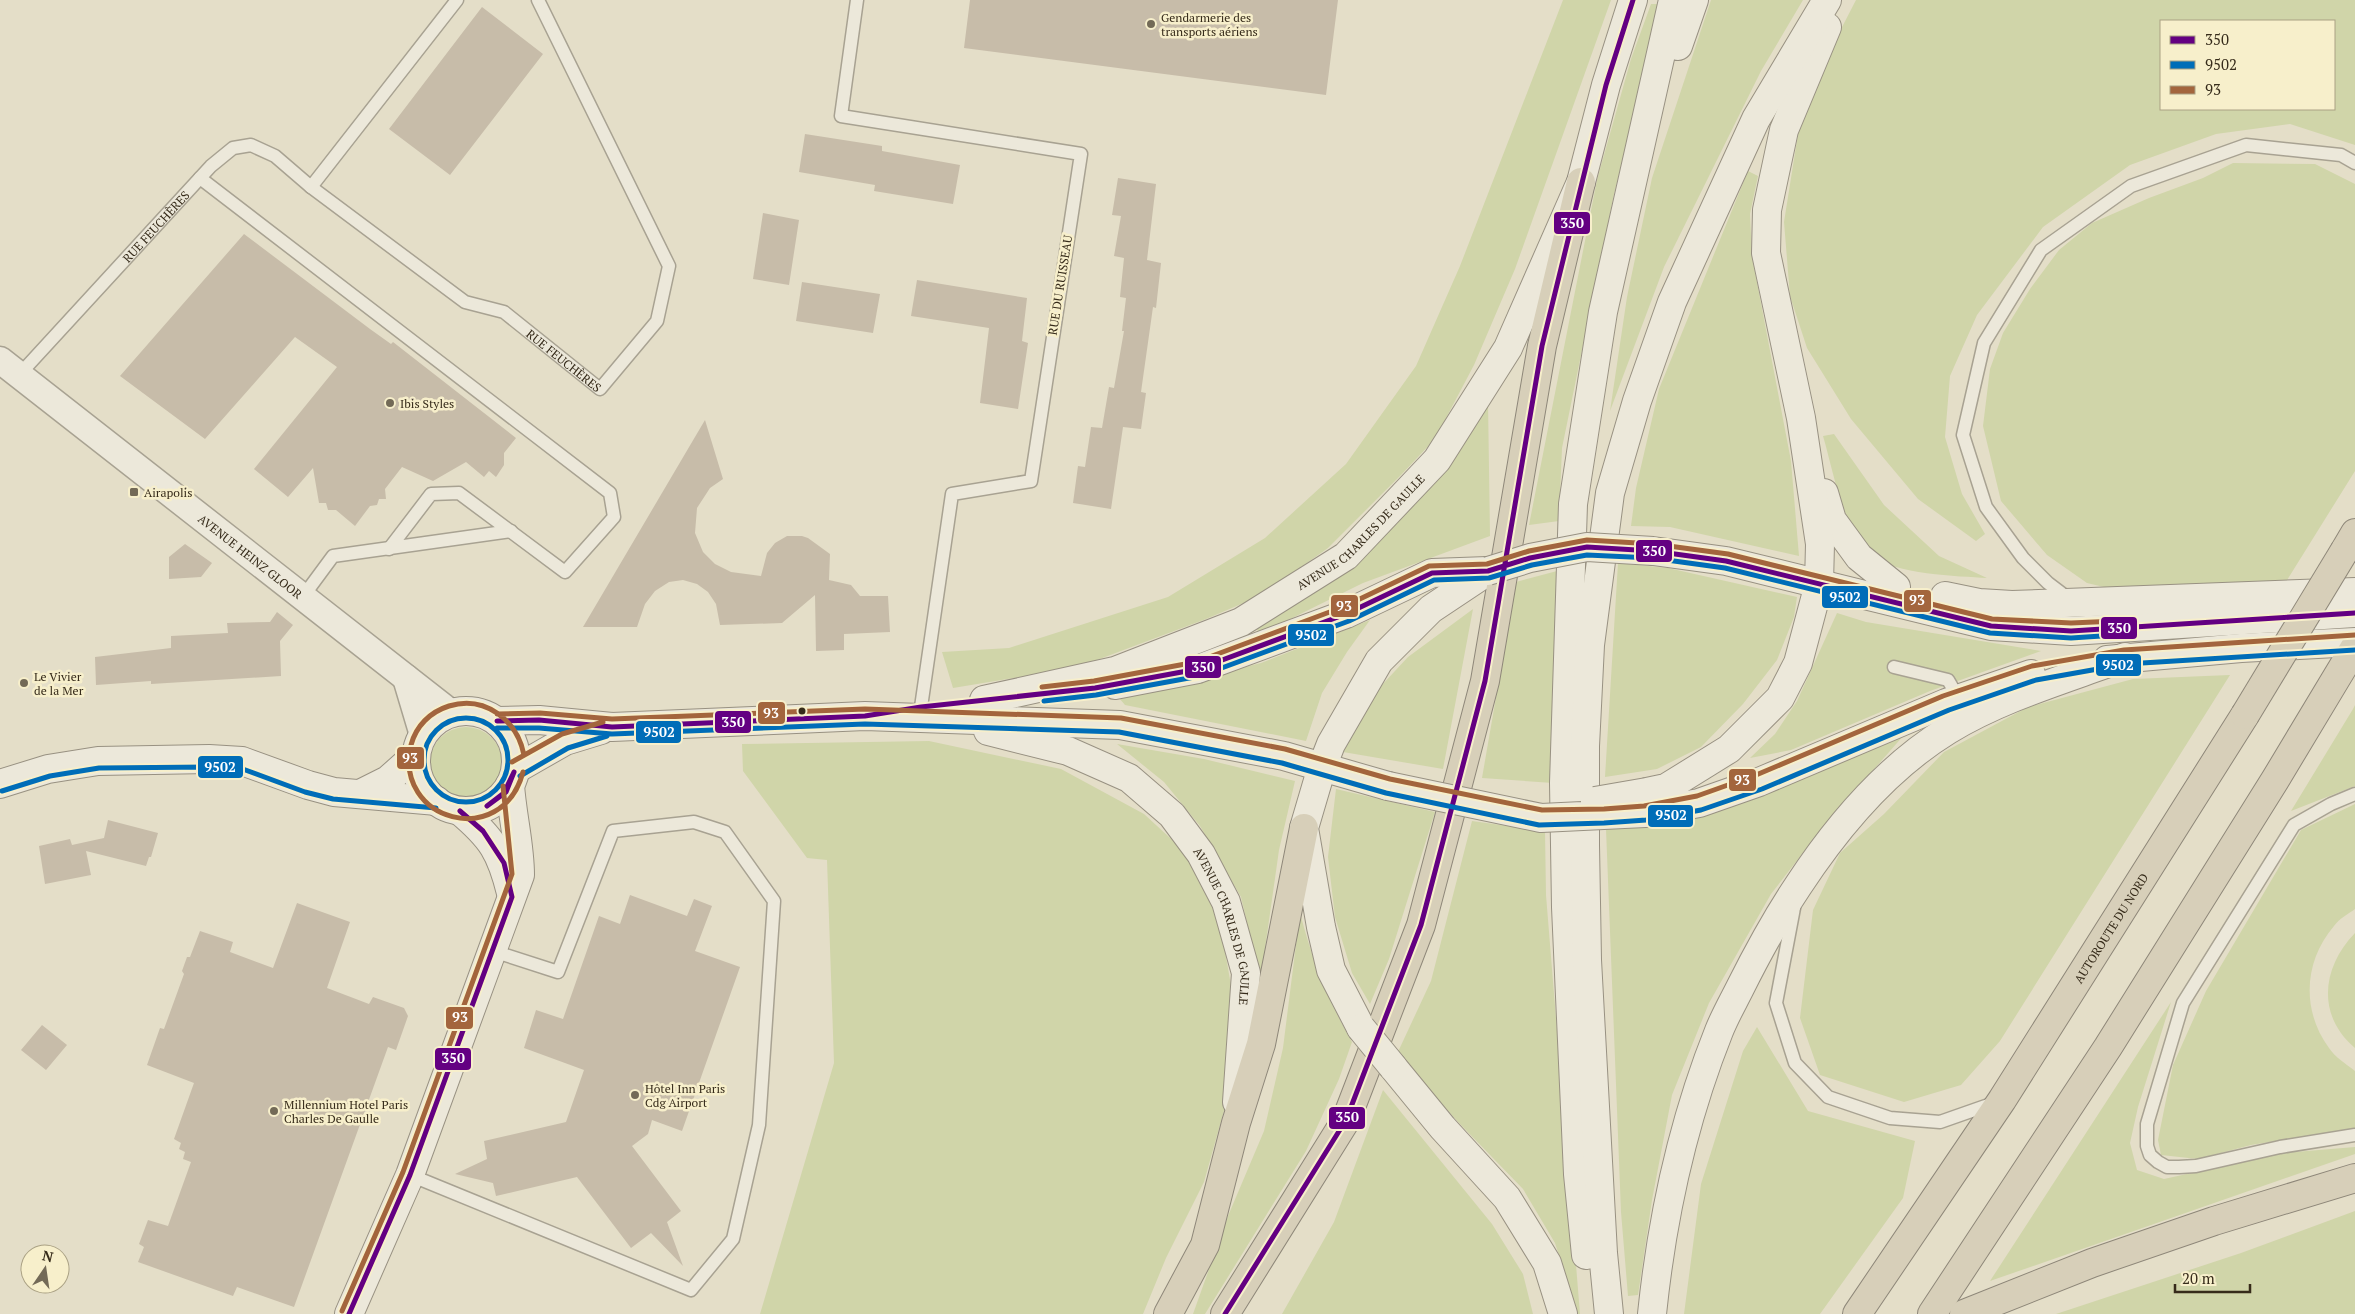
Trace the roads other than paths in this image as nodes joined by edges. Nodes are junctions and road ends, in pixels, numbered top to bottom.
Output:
1 (458, 0) edge
2 (538, 0) edge
3 (858, 0) edge
4 (1633, 0) edge
5 (1673, 0) edge
6 (1694, 0) edge
7 (1826, 0) edge
8 (1838, 0) edge
9 (2355, 163) edge
10 (200, 178) junction
11 (1581, 182) junction
12 (312, 187) junction
13 (1625, 210) junction
14 (10, 367) edge
15 (1802, 418) junction
16 (511, 532) junction
17 (2350, 542) edge
18 (389, 549) junction
19 (1488, 571) junction
20 (1819, 584) junction
21 (1896, 587) junction
22 (2355, 592) edge
23 (1861, 595) junction
24 (302, 598) junction
25 (2073, 603) junction
26 (2355, 614) edge
27 (2355, 642) edge
28 (2355, 647) edge
29 (2126, 657) junction
30 (1894, 668) dead end
31 (406, 678) junction
32 (1959, 699) junction
33 (984, 700) junction
34 (451, 713) junction
35 (929, 713) junction
36 (497, 721) junction
37 (612, 727) junction
38 (419, 745) junction
39 (1322, 767) junction
40 (513, 777) junction
41 (0, 784) edge
42 (360, 794) junction
43 (2355, 794) edge
44 (1646, 802) junction
45 (449, 806) junction
46 (1304, 828) junction
47 (1798, 886) junction
48 (512, 897) junction
49 (493, 951) junction
50 (2002, 1100) junction
51 (1236, 1123) junction
52 (2355, 1136) edge
53 (410, 1175) junction
54 (2355, 1178) edge
55 (349, 1314) edge
56 (1168, 1314) edge
57 (1225, 1314) edge
58 (1563, 1314) edge
59 (1592, 1314) edge
60 (1609, 1314) edge
61 (1652, 1314) edge
62 (1857, 1314) edge
63 (1932, 1314) edge
64 (1964, 1314) edge

1 - 12 lane
2 - 12 lane, RUE FEUCHÈRES
3 - 35 lane, RUE DU RUISSEAU
4 - 11 main road, AVENUE CHARLES DE GAULLE
5 - 13 main road
6 - 13 main road
7 - 60 main road
8 - 15 main road
9 - 25 lane
10 - 12 lane, RUE FEUCHÈRES
10 - 14 lane, RUE FEUCHÈRES
10 - 16 lane
11 - 33 main road, AVENUE CHARLES DE GAULLE
11 - 57 highway
13 - 59 main road
14 - 24 street, AVENUE HEINZ GLOOR
15 - 20 main road
15 - 21 main road
16 - 18 lane
16 - 18 lane
17 - 50 highway, AUTOROUTE DU NORD, bridge
18 - 24 lane
19 - 20 main road, bridge
19 - 33 main road, AVENUE CHARLES DE GAULLE
19 - 39 main road
20 - 23 main road
20 - 44 main road
21 - 23 main road
21 - 25 main road
22 - 25 main road
23 - 26 main road
24 - 31 street, AVENUE HEINZ GLOOR
27 - 29 main road
28 - 63 highway
29 - 32 main road
29 - 47 main road
30 - 32 lane
31 - 34 street, AVENUE HEINZ GLOOR
31 - 38 street
32 - 44 main road
33 - 35 main road, AVENUE CHARLES DE GAULLE
34 - 36 main road
34 - 38 main road
35 - 37 main road, AVENUE CHARLES DE GAULLE
35 - 39 main road, AVENUE CHARLES DE GAULLE
35 - 51 main road, AVENUE CHARLES DE GAULLE
36 - 37 main road, AVENUE CHARLES DE GAULLE
36 - 40 main road
37 - 40 main road, AVENUE CHARLES DE GAULLE
38 - 42 main road
38 - 45 main road
39 - 44 main road, AVENUE CHARLES DE GAULLE, bridge
39 - 46 main road
40 - 45 main road
40 - 48 main road
41 - 42 main road
42 - 45 main road
43 - 52 lane
45 - 48 main road
46 - 51 highway
46 - 58 main road, bridge
47 - 50 lane
47 - 61 main road
48 - 49 main road
49 - 53 main road
49 - 53 lane
50 - 62 highway, AUTOROUTE DU NORD
51 - 56 highway
53 - 55 main road
54 - 64 highway

